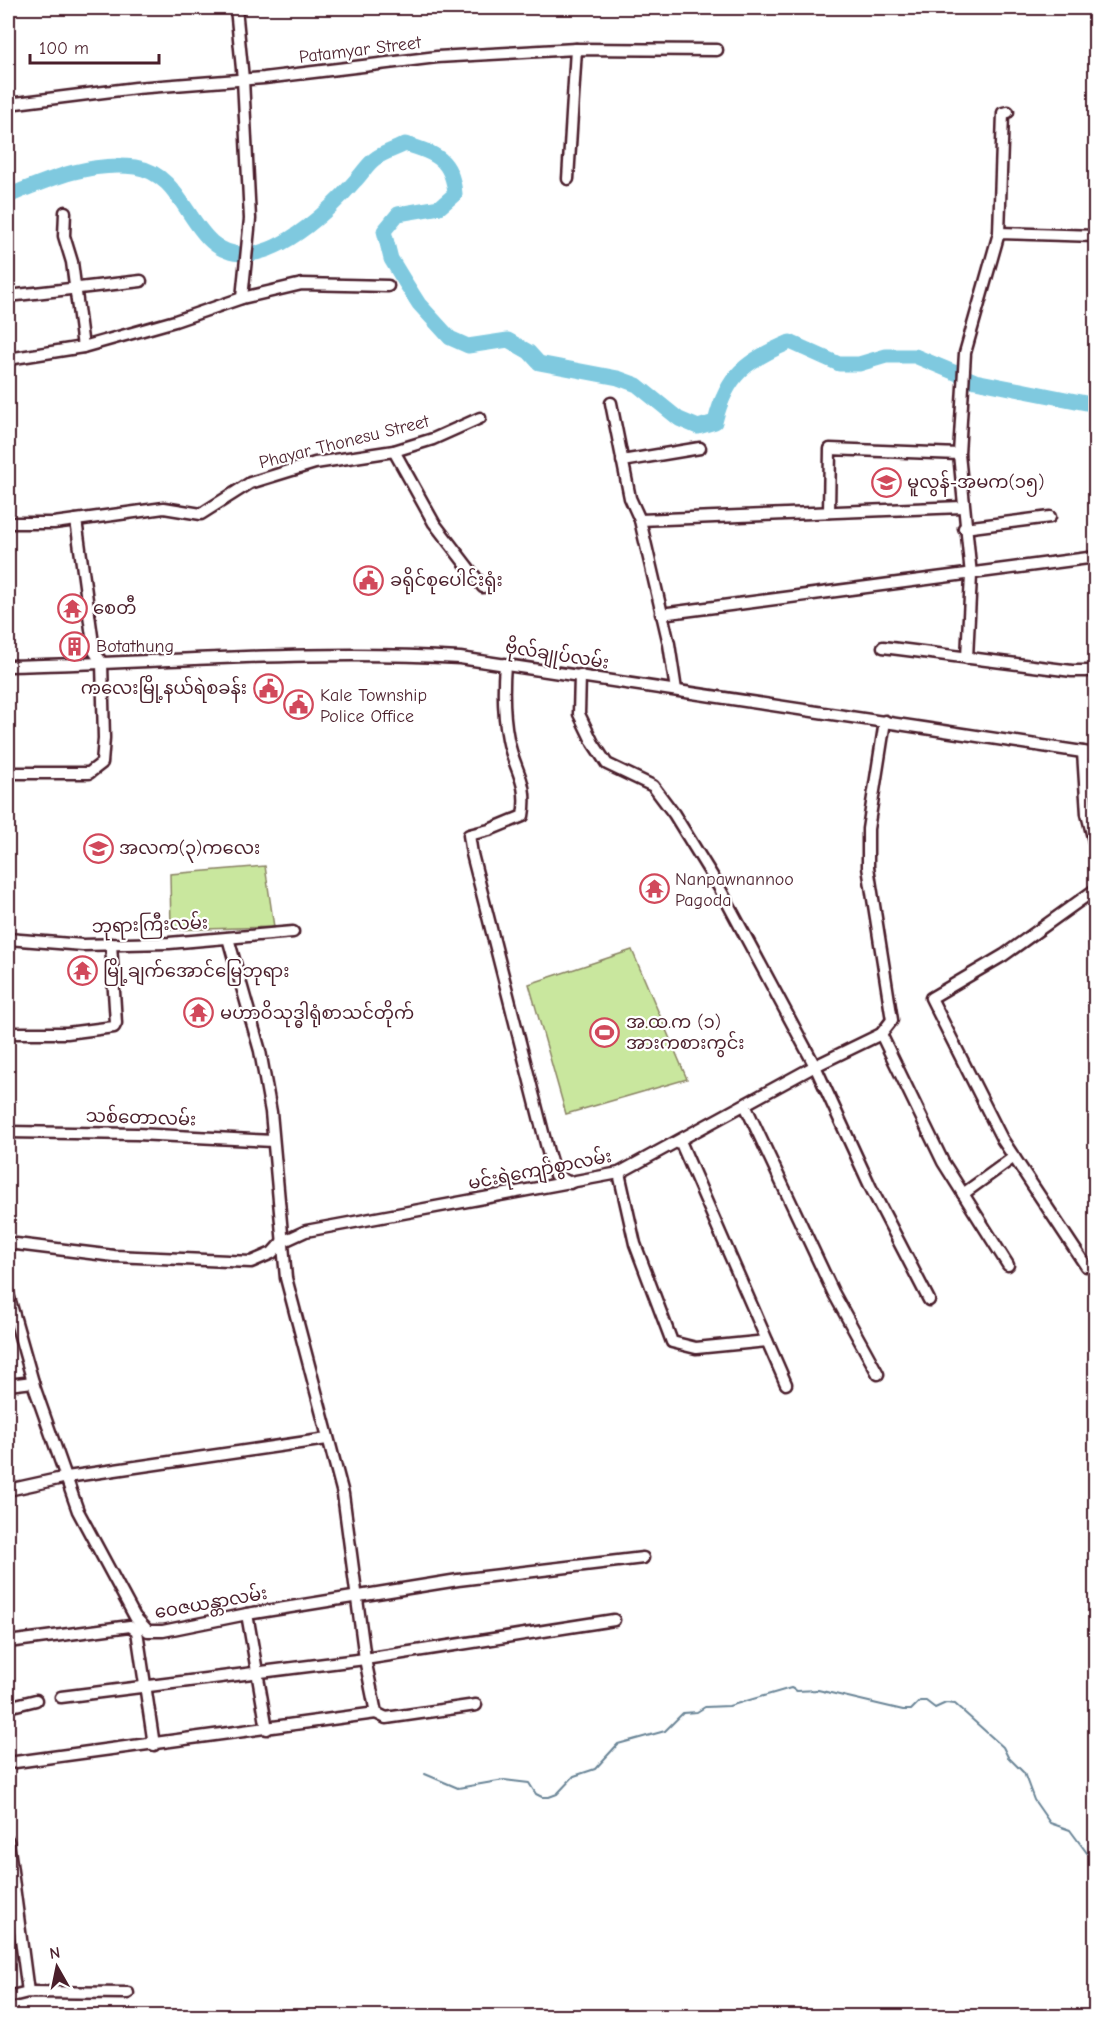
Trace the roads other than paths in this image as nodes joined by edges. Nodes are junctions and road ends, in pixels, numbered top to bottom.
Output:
1 (236, 8) edge
2 (576, 49) junction
3 (717, 50) dead end
4 (243, 80) junction
5 (8, 104) edge
6 (1008, 112) dead end
7 (568, 179) dead end
8 (65, 212) dead end
9 (999, 233) junction
10 (1095, 236) edge
11 (141, 281) dead end
12 (388, 286) dead end
13 (74, 289) junction
14 (8, 296) edge
15 (242, 298) junction
16 (83, 347) junction
17 (8, 359) edge
18 (611, 403) dead end
19 (480, 418) dead end
20 (700, 448) dead end
21 (394, 451) junction
22 (959, 454) junction
23 (622, 461) junction
24 (962, 507) junction
25 (829, 512) junction
26 (1050, 517) dead end
27 (76, 520) junction
28 (640, 520) junction
29 (8, 523) edge
30 (964, 528) junction
31 (1095, 557) edge
32 (971, 575) junction
33 (483, 587) dead end
34 (661, 614) junction
35 (883, 647) dead end
36 (967, 658) junction
37 (102, 663) junction
38 (505, 664) junction
39 (8, 666) edge
40 (1095, 671) edge
41 (580, 675) junction
42 (676, 690) junction
43 (885, 721) junction
44 (1083, 752) junction
45 (1095, 754) edge
46 (8, 773) edge
47 (1095, 849) edge
48 (1095, 889) edge
49 (293, 932) dead end
50 (228, 938) junction
51 (8, 939) edge
52 (111, 944) junction
53 (8, 1033) edge
54 (881, 1034) junction
55 (815, 1066) junction
56 (746, 1104) junction
57 (8, 1132) edge
58 (273, 1141) junction
59 (680, 1141) junction
60 (1014, 1157) junction
61 (619, 1173) junction
62 (570, 1183) junction
63 (963, 1194) junction
64 (282, 1242) junction
65 (8, 1243) edge
66 (1008, 1265) dead end
67 (1086, 1266) dead end
68 (8, 1294) edge
69 (929, 1300) dead end
70 (767, 1341) junction
71 (878, 1374) dead end
72 (33, 1382) junction
73 (8, 1384) edge
74 (786, 1384) dead end
75 (327, 1439) junction
76 (67, 1477) junction
77 (8, 1490) edge
78 (643, 1558) dead end
79 (358, 1595) junction
80 (247, 1614) junction
81 (614, 1620) dead end
82 (8, 1642) edge
83 (365, 1659) junction
84 (259, 1673) junction
85 (144, 1689) junction
86 (61, 1697) dead end
87 (36, 1700) dead end
88 (476, 1704) dead end
89 (8, 1707) edge
90 (376, 1713) junction
91 (267, 1729) junction
92 (154, 1745) junction
93 (8, 1763) edge
94 (8, 1841) edge
95 (12, 1900) edge
96 (28, 1992) junction
97 (128, 1993) dead end
98 (8, 1997) edge

1 - 4 street
2 - 3 street, Patamyar Street
2 - 4 street, Patamyar Street
2 - 7 street
4 - 5 street, Patamyar Street
4 - 15 street
6 - 9 street
8 - 13 street
9 - 10 street
9 - 22 street
11 - 13 street
12 - 15 street
13 - 14 street
13 - 16 street
15 - 16 street
16 - 17 street
18 - 23 street
19 - 21 street, Phayar Thonesu Street
20 - 23 street
21 - 27 street, Phayar Thonesu Street
21 - 33 street
22 - 24 street
22 - 25 street
23 - 28 street
24 - 25 street
24 - 30 street
25 - 28 street
26 - 30 street
27 - 29 street, Phayar Thonesu Street
27 - 37 street
28 - 34 street
30 - 32 street
31 - 32 street
32 - 34 street
32 - 36 street
34 - 42 street
35 - 36 street
36 - 40 street
37 - 38 street, ဗိုလ်ချုပ်လမ်း
37 - 39 street, ဗိုလ်ချုပ်လမ်း
37 - 46 street
38 - 41 street, ဗိုလ်ချုပ်လမ်း
38 - 62 street
41 - 42 street, ဗိုလ်ချုပ်လမ်း
41 - 55 street
42 - 43 street, ဗိုလ်ချုပ်လမ်း
43 - 44 street, ဗိုလ်ချုပ်လမ်း
43 - 54 street
44 - 45 street, ဗိုလ်ချုပ်လမ်း
44 - 47 street
48 - 60 street
49 - 50 street, ဘုရားကြီးလမ်း
50 - 52 street, ဘုရားကြီးလမ်း
50 - 58 street
51 - 52 street, ဘုရားကြီးလမ်း
52 - 53 street
54 - 55 street, မင်းရဲကျော်စွာလမ်း
54 - 63 street
55 - 56 street, မင်းရဲကျော်စွာလမ်း
55 - 69 street
56 - 59 street, မင်းရဲကျော်စွာလမ်း
56 - 71 street
57 - 58 street, သစ်တောလမ်း
58 - 64 street
59 - 61 street, မင်းရဲကျော်စွာလမ်း
59 - 70 street
60 - 63 street
60 - 67 street
61 - 62 street, မင်းရဲကျော်စွာလမ်း
61 - 70 street
62 - 64 street, မင်းရဲကျော်စွာလမ်း
63 - 66 street
64 - 65 street, မင်းရဲကျော်စွာလမ်း
64 - 75 street
68 - 72 street, ဝေဇယန္တာလမ်း
70 - 74 street
72 - 73 street
72 - 76 street, ဝေဇယန္တာလမ်း
75 - 76 street
75 - 79 street
76 - 77 street
76 - 80 street, ဝေဇယန္တာလမ်း
78 - 79 street, ဝေဇယန္တာလမ်း
79 - 80 street, ဝေဇယန္တာလမ်း
79 - 83 street
80 - 84 street
81 - 83 street
82 - 85 street
83 - 84 street
83 - 90 street
84 - 85 street
84 - 91 street
85 - 86 street
85 - 92 street
87 - 89 street
88 - 90 street
90 - 91 street
91 - 92 street
92 - 93 street
94 - 95 street
95 - 96 street
96 - 97 street
96 - 98 street

